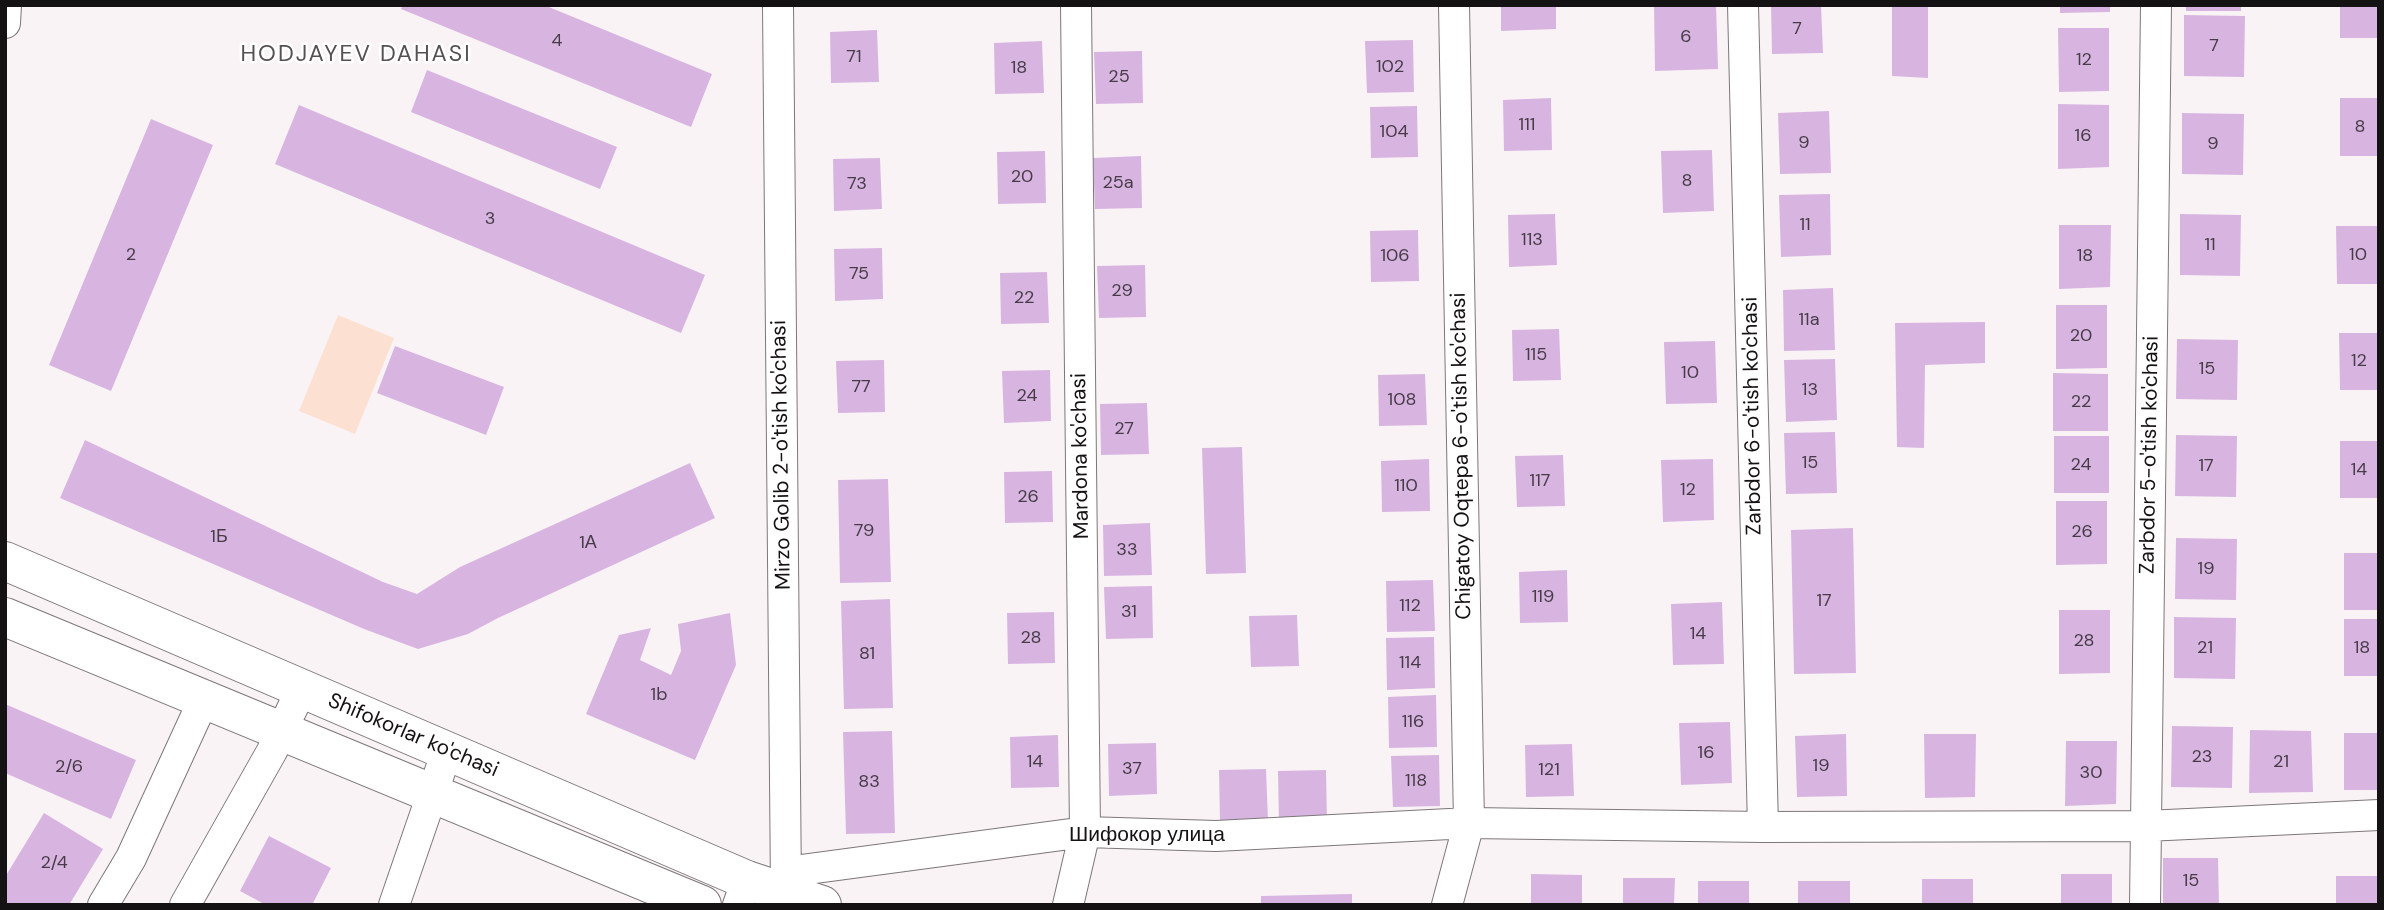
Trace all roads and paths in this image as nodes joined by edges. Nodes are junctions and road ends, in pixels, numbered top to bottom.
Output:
1 (6, 5) edge
2 (778, 5) edge
3 (1076, 5) edge
4 (1454, 5) edge
5 (1743, 5) edge
6 (2156, 5) edge
7 (5, 23) edge
8 (5, 561) edge
9 (5, 617) edge
10 (302, 688) junction
11 (204, 699) junction
12 (282, 731) junction
13 (447, 751) junction
14 (432, 794) junction
15 (2379, 815) edge
16 (1469, 823) junction
17 (2146, 826) junction
18 (1763, 827) junction
19 (1085, 832) junction
20 (786, 890) edge
21 (742, 892) edge
22 (103, 905) edge
23 (185, 905) edge
24 (394, 905) edge
25 (702, 905) edge
26 (822, 905) edge
27 (1068, 905) edge
28 (1447, 905) edge
29 (2144, 905) edge

1 - 7 street
2 - 20 street, Mirzo Golib 2-o'tish ko'chasi
3 - 19 street, Mardona ko'chasi
4 - 16 street, Chigatoy Oqtepa 6-o'tish ko'chasi
5 - 18 street, Zarbdor 6-o'tish ko'chasi
6 - 17 street, Zarbdor 5-o'tish ko'chasi
8 - 10 main road, Shifokorlar ko'chasi
9 - 11 main road
10 - 12 street
10 - 13 main road, Shifokorlar ko'chasi
11 - 12 main road
11 - 22 street
12 - 14 main road
12 - 23 street
13 - 14 street
13 - 21 main road, Shifokorlar ko'chasi
14 - 24 street
14 - 25 main road
15 - 17 street, Шифокор улица
16 - 18 street, Шифокор улица
16 - 19 street, Шифокор улица
16 - 28 street, Chigatoy Oqtepa 6-o'tish ko'chasi
17 - 18 street, Шифокор улица
17 - 29 street, Zarbdor 5-o'tish ko'chasi
19 - 20 street, Шифокор улица
19 - 27 street, Mardona ko'chasi
20 - 21 main road, Shifokorlar ko'chasi
20 - 26 main road, Shifokorlar ko'chasi

